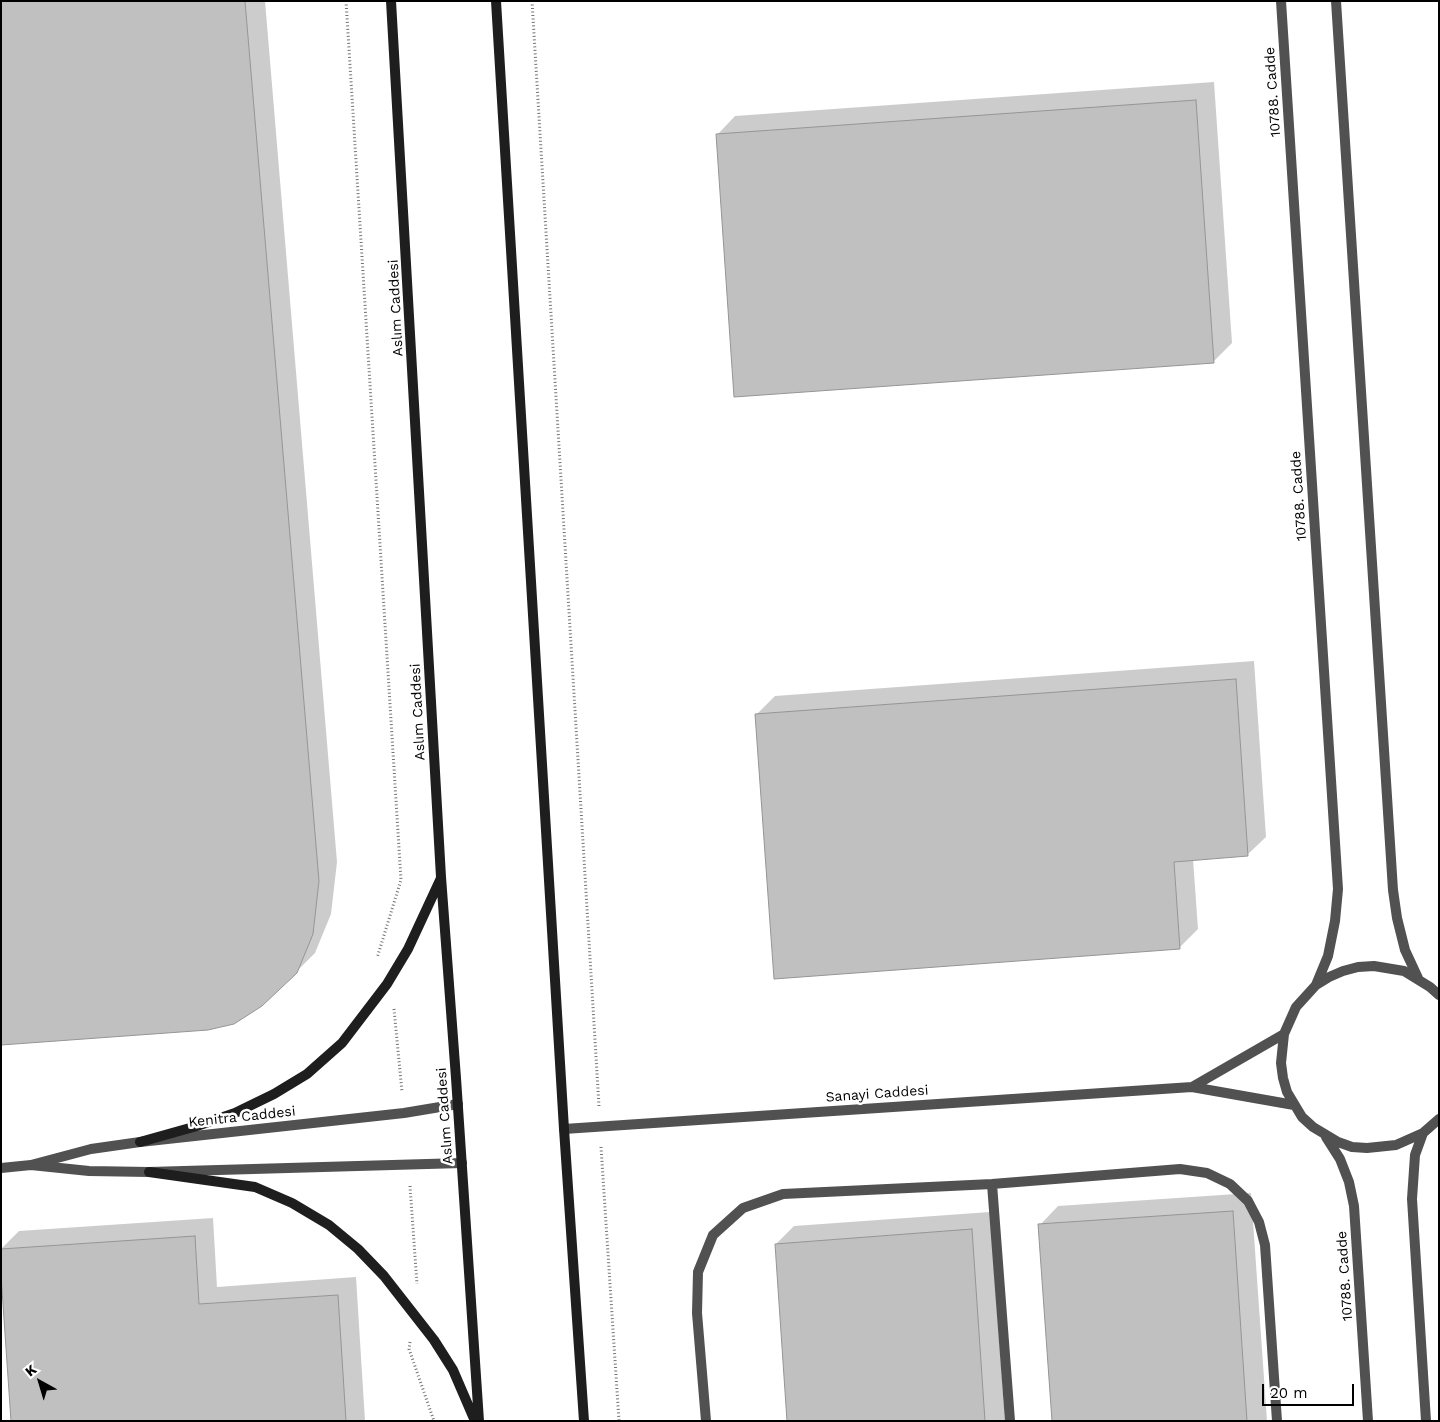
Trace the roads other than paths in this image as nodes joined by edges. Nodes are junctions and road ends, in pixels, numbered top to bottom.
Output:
1 (391, 1) edge
2 (496, 1) edge
3 (1281, 1) edge
4 (1336, 1) edge
5 (441, 877) junction
6 (1418, 978) junction
7 (1316, 985) junction
8 (1439, 995) edge
9 (1284, 1034) junction
10 (1192, 1087) junction
11 (458, 1104) junction
12 (1294, 1105) junction
13 (1439, 1119) edge
14 (564, 1129) junction
15 (1423, 1133) junction
16 (1325, 1136) junction
17 (140, 1142) junction
18 (462, 1163) junction
19 (31, 1165) junction
20 (1, 1168) edge
21 (149, 1172) junction
22 (992, 1184) junction
23 (475, 1421) edge
24 (479, 1421) edge
25 (584, 1421) edge
26 (706, 1421) edge
27 (1010, 1421) edge
28 (1277, 1421) edge
29 (1368, 1421) edge
30 (1426, 1421) edge

1 - 5 main road, Aslım Caddesi
2 - 14 main road
3 - 7 street, 10788. Cadde
4 - 6 street
5 - 11 main road, Aslım Caddesi
5 - 17 main road
6 - 7 street
6 - 8 street
7 - 9 street
9 - 10 street, Sanayi Caddesi
9 - 12 street
10 - 12 street, Sanayi Caddesi
10 - 14 street, Sanayi Caddesi
11 - 17 street, Kenitra Caddesi
11 - 18 main road, Aslım Caddesi
12 - 16 street
13 - 15 street
14 - 25 main road
15 - 16 street
15 - 30 street
16 - 29 street, 10788. Cadde
17 - 19 street, Kenitra Caddesi
18 - 21 street, Kenitra Caddesi
18 - 24 main road, Aslım Caddesi
19 - 20 street, Kenitra Caddesi
19 - 21 street, Kenitra Caddesi
21 - 23 main road
22 - 26 street
22 - 27 street
22 - 28 street

